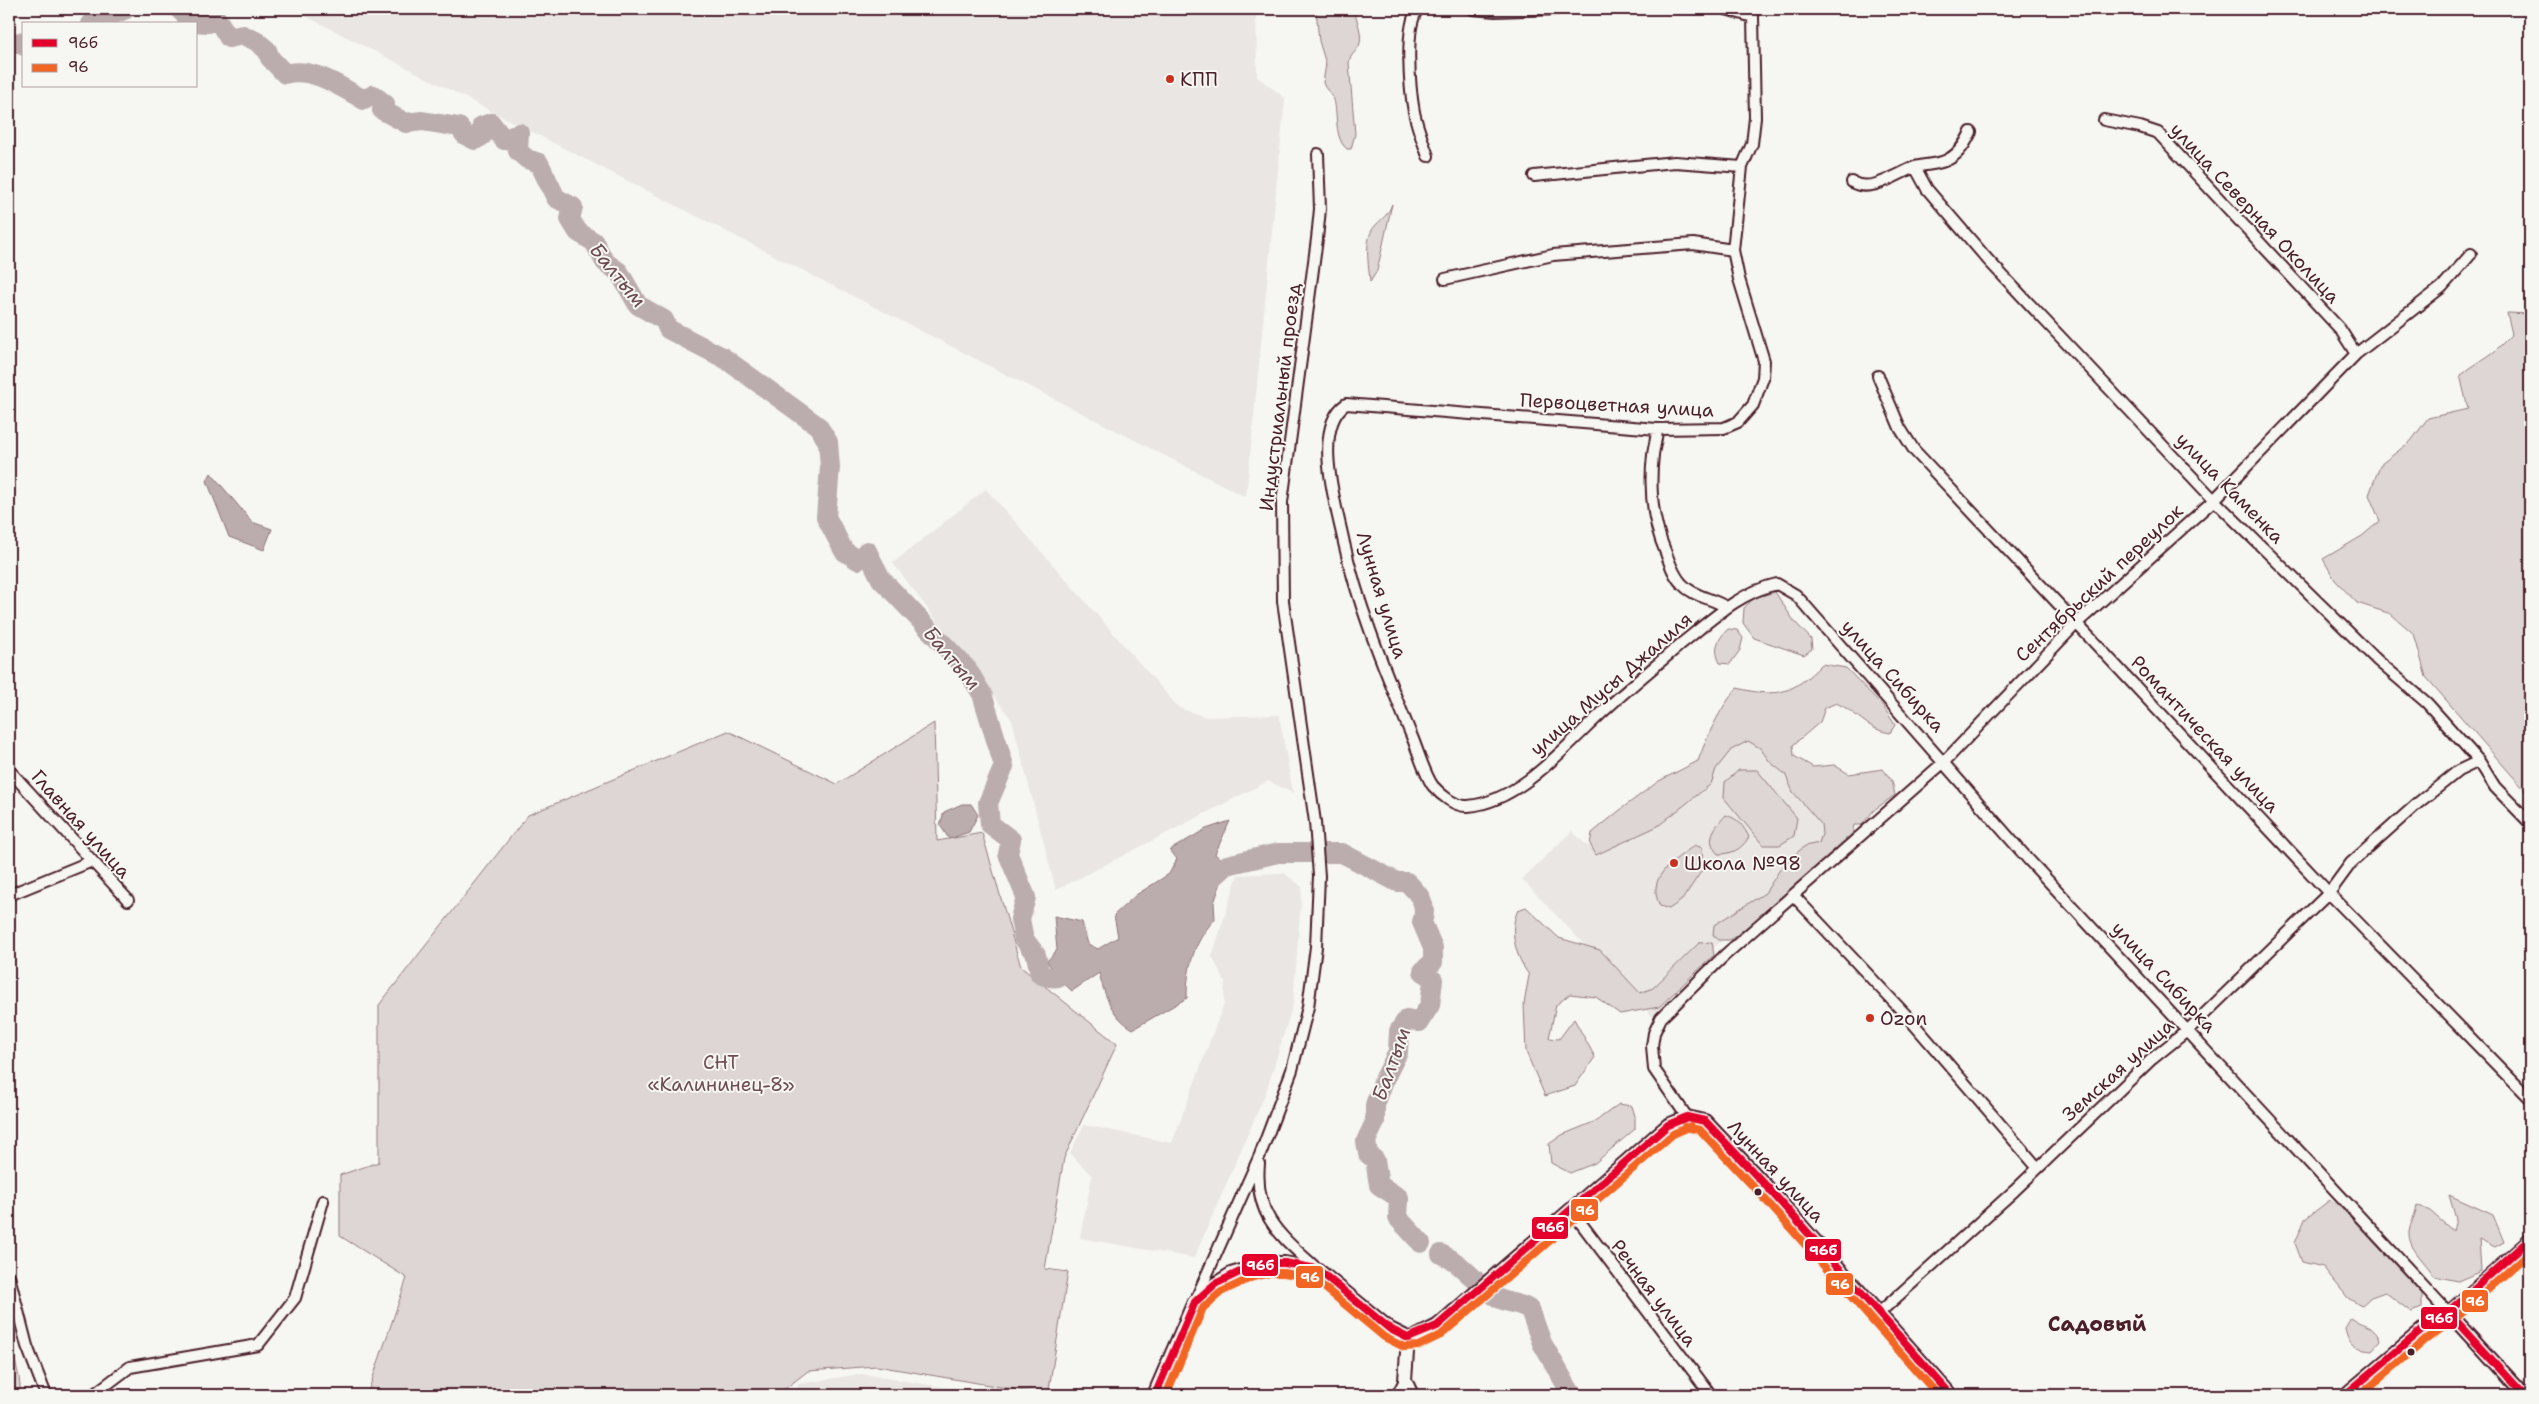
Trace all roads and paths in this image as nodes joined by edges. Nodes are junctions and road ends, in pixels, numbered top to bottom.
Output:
1 (1418, 9) edge
2 (1473, 9) edge
3 (1560, 9) edge
4 (1726, 9) edge
5 (2104, 120) dead end
6 (1971, 132) dead end
7 (1318, 154) dead end
8 (1428, 156) dead end
9 (1742, 167) junction
10 (1916, 167) junction
11 (1534, 176) dead end
12 (1852, 182) dead end
13 (1733, 250) junction
14 (2471, 254) dead end
15 (1445, 279) dead end
16 (2355, 356) junction
17 (1878, 376) dead end
18 (1346, 404) joint
19 (1657, 429) junction
20 (2214, 500) junction
21 (1777, 584) joint
22 (1726, 608) junction
23 (2077, 623) junction
24 (2479, 761) junction
25 (1944, 762) junction
26 (9, 770) edge
27 (1466, 806) joint
28 (2530, 823) edge
29 (92, 861) junction
30 (2329, 893) junction
31 (9, 895) edge
32 (1794, 896) junction
33 (128, 900) dead end
34 (2188, 1030) junction
35 (2530, 1099) edge
36 (1687, 1118) junction
37 (1260, 1155) junction
38 (2038, 1167) junction
39 (323, 1201) dead end
40 (1571, 1210) junction
41 (2530, 1239) edge
42 (1317, 1269) junction
43 (9, 1276) edge
44 (1195, 1302) junction
45 (2448, 1312) junction
46 (1879, 1313) junction
47 (1408, 1338) junction
48 (1405, 1380) junction
49 (46, 1395) edge
50 (94, 1395) edge
51 (1155, 1395) edge
52 (1397, 1395) edge
53 (1412, 1395) edge
54 (1711, 1395) edge
55 (1951, 1395) edge
56 (2346, 1395) edge
57 (2524, 1395) edge

1 - 8 street
2 - 3 street
4 - 9 street, Первоцветная улица
5 - 16 street, улица Северная Околица
6 - 10 street
7 - 37 street, Индустриальный проезд
9 - 11 street
9 - 13 street, Первоцветная улица
10 - 12 street
10 - 20 street, улица Каменка
13 - 15 street
13 - 19 street, Первоцветная улица
14 - 16 street, Сентябрьский переулок
16 - 20 street, Сентябрьский переулок
17 - 23 street, Романтическая улица
18 - 19 street, Первоцветная улица
18 - 27 street, Лунная улица
19 - 22 street
20 - 23 street, Сентябрьский переулок
20 - 24 street, улица Каменка
21 - 22 street, улица Мусы Джалиля
21 - 25 street, улица Сибирка
22 - 27 street, улица Мусы Джалиля
23 - 25 street, Сентябрьский переулок
23 - 30 street, Романтическая улица
24 - 28 street, улица Каменка
24 - 30 street, Земская улица
25 - 32 street, Сентябрьский переулок
25 - 34 street, улица Сибирка
26 - 29 street, Главная улица
29 - 31 street
29 - 33 street, Главная улица
30 - 34 street, Земская улица
30 - 35 street, Романтическая улица
32 - 36 street, Сентябрьский переулок
32 - 38 street
34 - 38 street, Земская улица
34 - 45 street, улица Сибирка
36 - 40 street
36 - 46 street, Лунная улица
37 - 42 street
37 - 44 street
38 - 46 street, Земская улица
39 - 50 street
40 - 47 street
40 - 54 street, Речная улица
41 - 45 street
42 - 44 street
42 - 47 street
43 - 49 street
44 - 51 main road
45 - 56 street
45 - 57 street, улица Сибирка
46 - 55 street, Лунная улица
47 - 48 street
48 - 52 street
48 - 53 street

